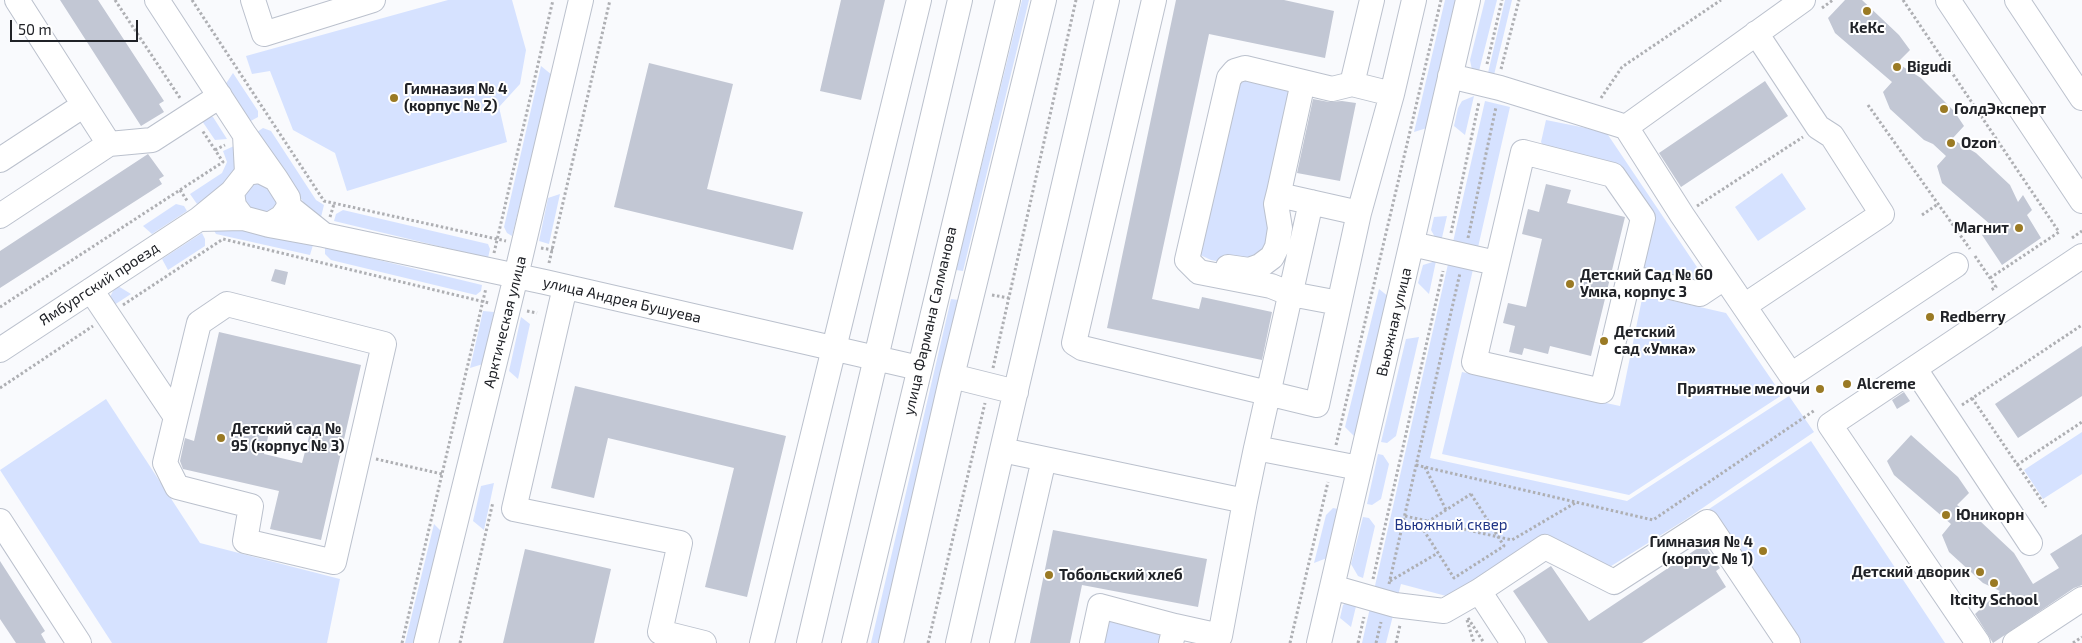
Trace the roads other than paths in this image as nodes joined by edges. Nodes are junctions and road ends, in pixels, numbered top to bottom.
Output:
1 (17, 0) edge
2 (157, 0) edge
3 (253, 0) edge
4 (372, 0) edge
5 (581, 0) edge
6 (919, 0) edge
7 (960, 0) edge
8 (1008, 0) edge
9 (1044, 0) edge
10 (1107, 0) edge
11 (1154, 0) edge
12 (1372, 0) edge
13 (1414, 0) edge
14 (1468, 0) edge
15 (1803, 0) edge
16 (1948, 0) edge
17 (2017, 0) edge
18 (1756, 34) junction
19 (1450, 76) junction
20 (1303, 82) junction
21 (1352, 84) junction
22 (1392, 94) junction
23 (220, 96) junction
24 (2082, 98) edge
25 (84, 105) junction
26 (1626, 127) junction
27 (245, 135) junction
28 (109, 144) junction
29 (0, 160) edge
30 (247, 174) junction
31 (276, 179) junction
32 (232, 192) junction
33 (1279, 192) junction
34 (2082, 200) edge
35 (1311, 202) junction
36 (289, 207) junction
37 (1359, 213) junction
38 (0, 216) edge
39 (243, 218) junction
40 (199, 219) junction
41 (269, 225) junction
42 (324, 235) junction
43 (1412, 244) junction
44 (1190, 248) junction
45 (2082, 256) edge
46 (1496, 263) junction
47 (1956, 265) dead end
48 (516, 276) junction
49 (1629, 277) junction
50 (1724, 278) junction
51 (565, 287) junction
52 (91, 290) junction
53 (1291, 294) junction
54 (1339, 303) junction
55 (1744, 306) junction
56 (834, 349) junction
57 (0, 350) edge
58 (876, 359) junction
59 (919, 368) junction
60 (1915, 369) junction
61 (952, 376) junction
62 (1016, 392) junction
63 (1267, 394) junction
64 (176, 416) junction
65 (1256, 448) junction
66 (1002, 450) junction
67 (1044, 459) junction
68 (1359, 468) junction
69 (1245, 501) junction
70 (0, 521) edge
71 (2030, 543) dead end
72 (1332, 586) junction
73 (1479, 591) junction
74 (2082, 599) edge
75 (1173, 635) edge
76 (78, 643) edge
77 (426, 643) edge
78 (704, 643) edge
79 (762, 643) edge
80 (809, 643) edge
81 (854, 643) edge
82 (891, 643) edge
83 (958, 643) edge
84 (1002, 643) edge
85 (1092, 643) edge
86 (1319, 643) edge
87 (1513, 643) edge
88 (1788, 643) edge
89 (1978, 643) edge
90 (2015, 643) edge

1 - 25 street
2 - 23 street
3 - 4 street
5 - 48 street, Арктическая улица
6 - 56 street
7 - 58 street
8 - 59 street, улица Фармана Салманова
9 - 61 street
10 - 62 street
11 - 63 street
12 - 21 street
13 - 22 street
14 - 19 street, Вьюжная улица
15 - 18 street
16 - 34 street
17 - 24 street
18 - 26 street
18 - 55 street
19 - 26 street
19 - 43 street, Вьюжная улица
20 - 21 street
20 - 33 street
20 - 44 street
21 - 22 street
22 - 37 street
23 - 27 street
23 - 28 street
25 - 28 street
25 - 29 street
26 - 50 street
27 - 30 street
27 - 31 street
28 - 38 street
30 - 31 street
30 - 32 street
31 - 36 street
32 - 39 street
32 - 40 street, Ямбургский проезд
33 - 35 street
33 - 44 street
35 - 37 street
35 - 53 street
36 - 41 street
36 - 42 street
37 - 54 street
39 - 40 street
39 - 41 street
40 - 52 street, Ямбургский проезд
41 - 42 street, улица Андрея Бушуева
42 - 48 street, улица Андрея Бушуева
43 - 46 street
43 - 68 street, Вьюжная улица
44 - 53 street
45 - 60 street
46 - 49 street
46 - 49 street
47 - 55 street
48 - 51 street, улица Андрея Бушуева
48 - 77 street, Арктическая улица
49 - 50 street
50 - 55 street
51 - 56 street, улица Андрея Бушуева
51 - 78 street
52 - 57 street, Ямбургский проезд
52 - 64 street
53 - 54 street
53 - 63 street
54 - 63 street
56 - 58 street, улица Андрея Бушуева
56 - 79 street
58 - 59 street, улица Андрея Бушуева
58 - 80 street
59 - 81 street, улица Фармана Салманова
60 - 71 street
60 - 89 street
61 - 62 street
61 - 82 street
62 - 66 street
63 - 65 street
64 - 64 street
65 - 68 street
65 - 69 street
66 - 67 street
66 - 83 street
67 - 69 street
67 - 84 street
68 - 72 street, Вьюжная улица
69 - 75 street
70 - 76 street
72 - 73 street
72 - 86 street, Вьюжная улица
73 - 87 street
73 - 88 street
74 - 90 street
75 - 85 street

